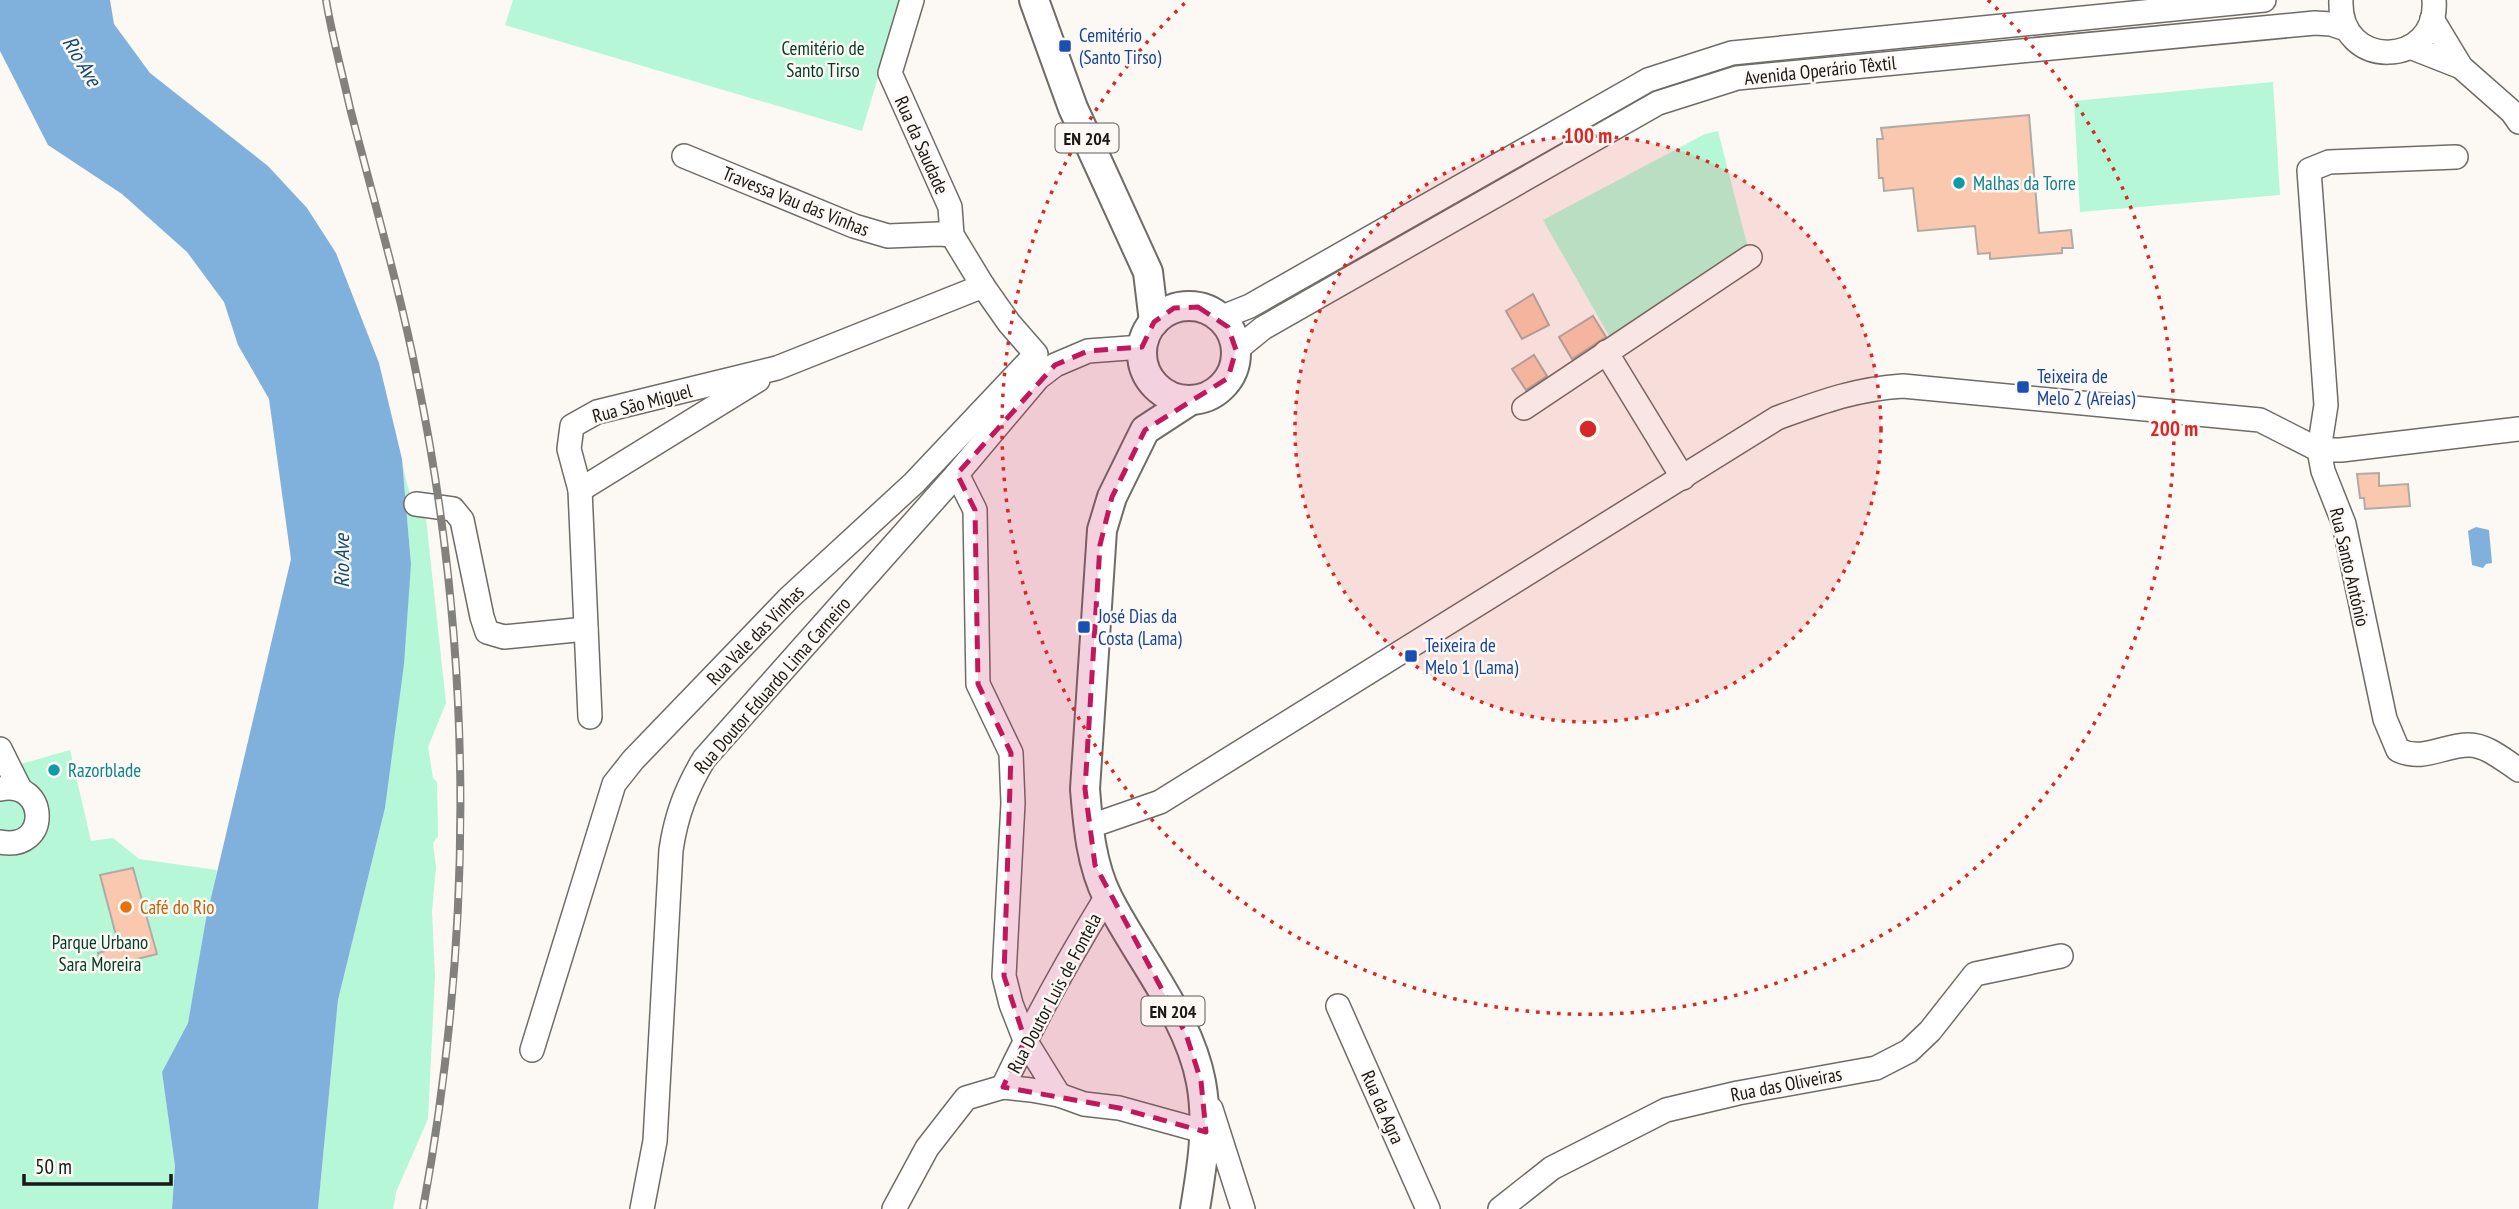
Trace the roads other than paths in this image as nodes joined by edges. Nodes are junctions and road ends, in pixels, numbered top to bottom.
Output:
1 (912, 0) edge
2 (1034, 0) edge
3 (2264, 0) edge
4 (2341, 0) edge
5 (2435, 6) edge
6 (2346, 29) junction
7 (2410, 47) junction
8 (2461, 67) junction
9 (2519, 122) edge
10 (684, 156) dead end
11 (2456, 158) dead end
12 (952, 235) junction
13 (1750, 257) dead end
14 (1148, 272) junction
15 (983, 286) junction
16 (1186, 306) junction
17 (1220, 318) junction
18 (1147, 347) junction
19 (1236, 350) junction
20 (1606, 352) junction
21 (777, 368) junction
22 (1191, 400) junction
23 (1524, 408) dead end
24 (2519, 429) edge
25 (1145, 430) junction
26 (2319, 450) junction
27 (957, 474) junction
28 (1683, 478) junction
29 (580, 490) junction
30 (416, 504) dead end
31 (586, 629) junction
32 (590, 717) dead end
33 (3, 752) edge
34 (2519, 770) edge
35 (6, 786) edge
36 (1088, 827) junction
37 (7, 844) edge
38 (1107, 896) junction
39 (2061, 956) dead end
40 (1338, 1006) dead end
41 (1025, 1040) junction
42 (532, 1049) dead end
43 (1201, 1081) junction
44 (1003, 1087) junction
45 (1059, 1095) junction
46 (1206, 1132) junction
47 (642, 1209) edge
48 (894, 1209) edge
49 (1195, 1209) edge
50 (1243, 1209) edge
51 (1428, 1209) edge
52 (1500, 1209) edge

1 - 12 street, Rua da Saudade
2 - 14 main road, EN 204
3 - 17 street, Avenida Operário Têxtil
4 - 6 street
5 - 7 street
5 - 8 street
6 - 7 street
6 - 19 street, Avenida Operário Têxtil
7 - 8 street
8 - 9 street
10 - 12 street, Travessa Vau das Vinhas
11 - 26 street, Rua Santo António
12 - 15 street, Rua da Saudade
13 - 20 street
14 - 16 main road, EN 204
14 - 18 main road, EN 204
15 - 21 street, Rua São Miguel
15 - 42 street, Rua Vale das Vinhas
16 - 17 main road, EN 204
16 - 18 main road
17 - 19 main road
18 - 22 main road
18 - 25 main road, EN 204
18 - 27 street, Rua Doutor Eduardo Lima Carneiro
19 - 22 main road
20 - 23 street
20 - 28 street
21 - 29 street, Rua São Miguel
21 - 29 street, Rua São Miguel
22 - 25 main road
24 - 26 street
25 - 36 main road, EN 204
26 - 28 street
26 - 34 street, Rua Santo António
27 - 41 street
27 - 47 street, Rua Doutor Eduardo Lima Carneiro
28 - 36 street
29 - 31 street, Rua São Miguel
30 - 31 street
31 - 32 street, Rua São Miguel
33 - 35 street
35 - 37 street
36 - 38 main road, EN 204
38 - 41 street, Rua Doutor Luis de Fontela
38 - 43 main road, EN 204
39 - 52 street, Rua das Oliveiras
40 - 51 street, Rua da Agra
41 - 44 street, Rua Doutor Luis de Fontela
41 - 45 street
43 - 46 main road, EN 204
43 - 50 street
44 - 45 street
44 - 48 street, Rua Doutor Luis de Fontela
45 - 46 street
46 - 49 main road, EN 204

